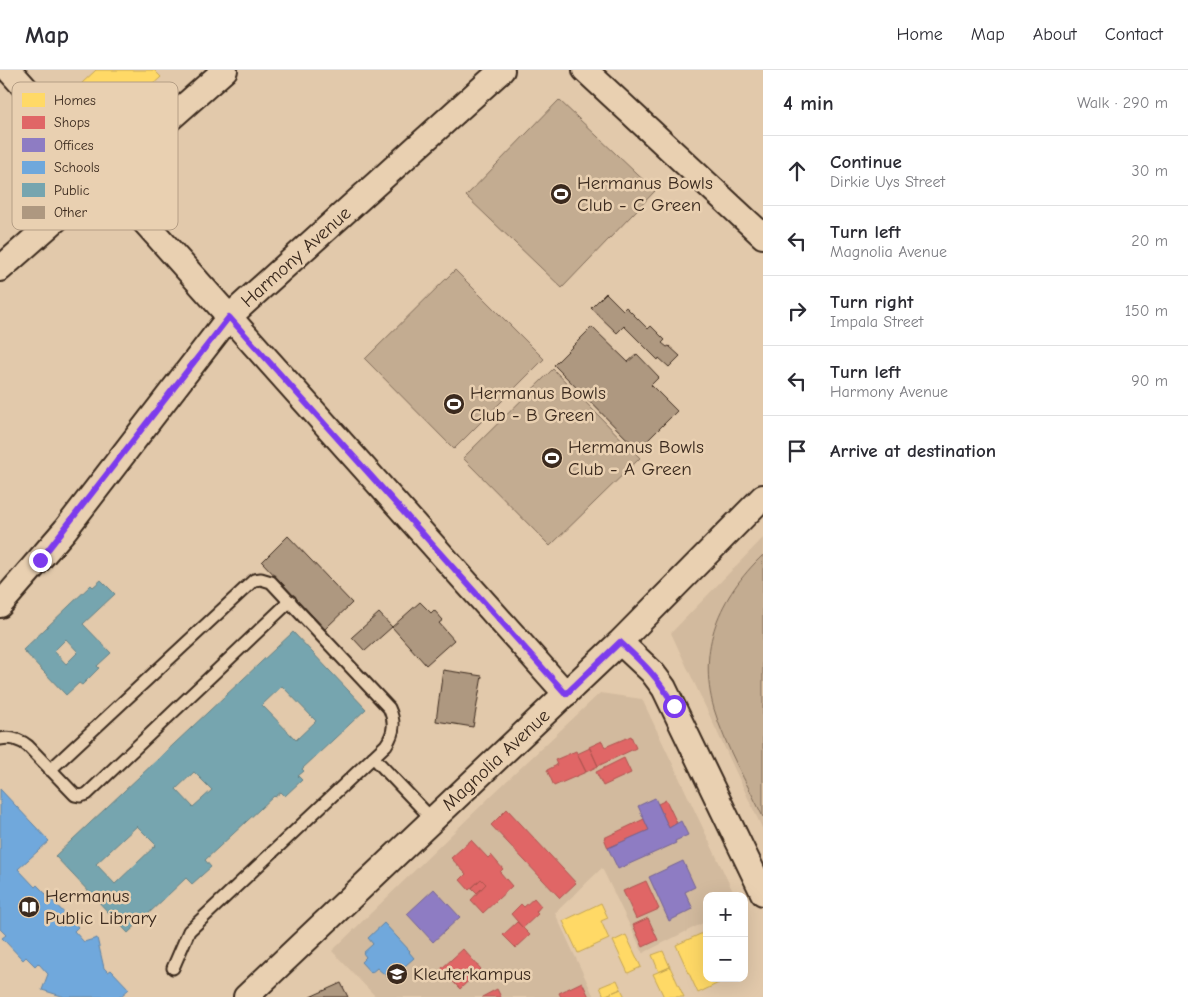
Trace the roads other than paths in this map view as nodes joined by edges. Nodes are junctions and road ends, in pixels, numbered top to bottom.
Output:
1 (9, 70) edge
2 (225, 70) edge
3 (502, 70) edge
4 (585, 70) edge
5 (20, 82) edge
6 (178, 112) edge
7 (44, 230) edge
8 (151, 230) edge
9 (763, 236) edge
10 (0, 269) edge
11 (229, 317) junction
12 (763, 497) edge
13 (290, 600) junction
14 (0, 605) edge
15 (620, 642) junction
16 (566, 694) junction
17 (0, 739) edge
18 (373, 757) junction
19 (50, 770) junction
20 (433, 820) junction
21 (763, 894) edge
22 (173, 968) dead end
23 (246, 997) edge

1 - 5 street
2 - 6 street
3 - 11 street, Harmony Avenue
4 - 9 street
7 - 10 street
8 - 11 street
11 - 14 street, Harmony Avenue
11 - 16 street
12 - 15 street, Magnolia Avenue
13 - 18 lane
13 - 19 lane
13 - 19 lane
15 - 16 street, Magnolia Avenue
15 - 21 street
16 - 20 street, Magnolia Avenue
17 - 19 lane
18 - 20 lane
18 - 22 lane
20 - 23 street, Magnolia Avenue

